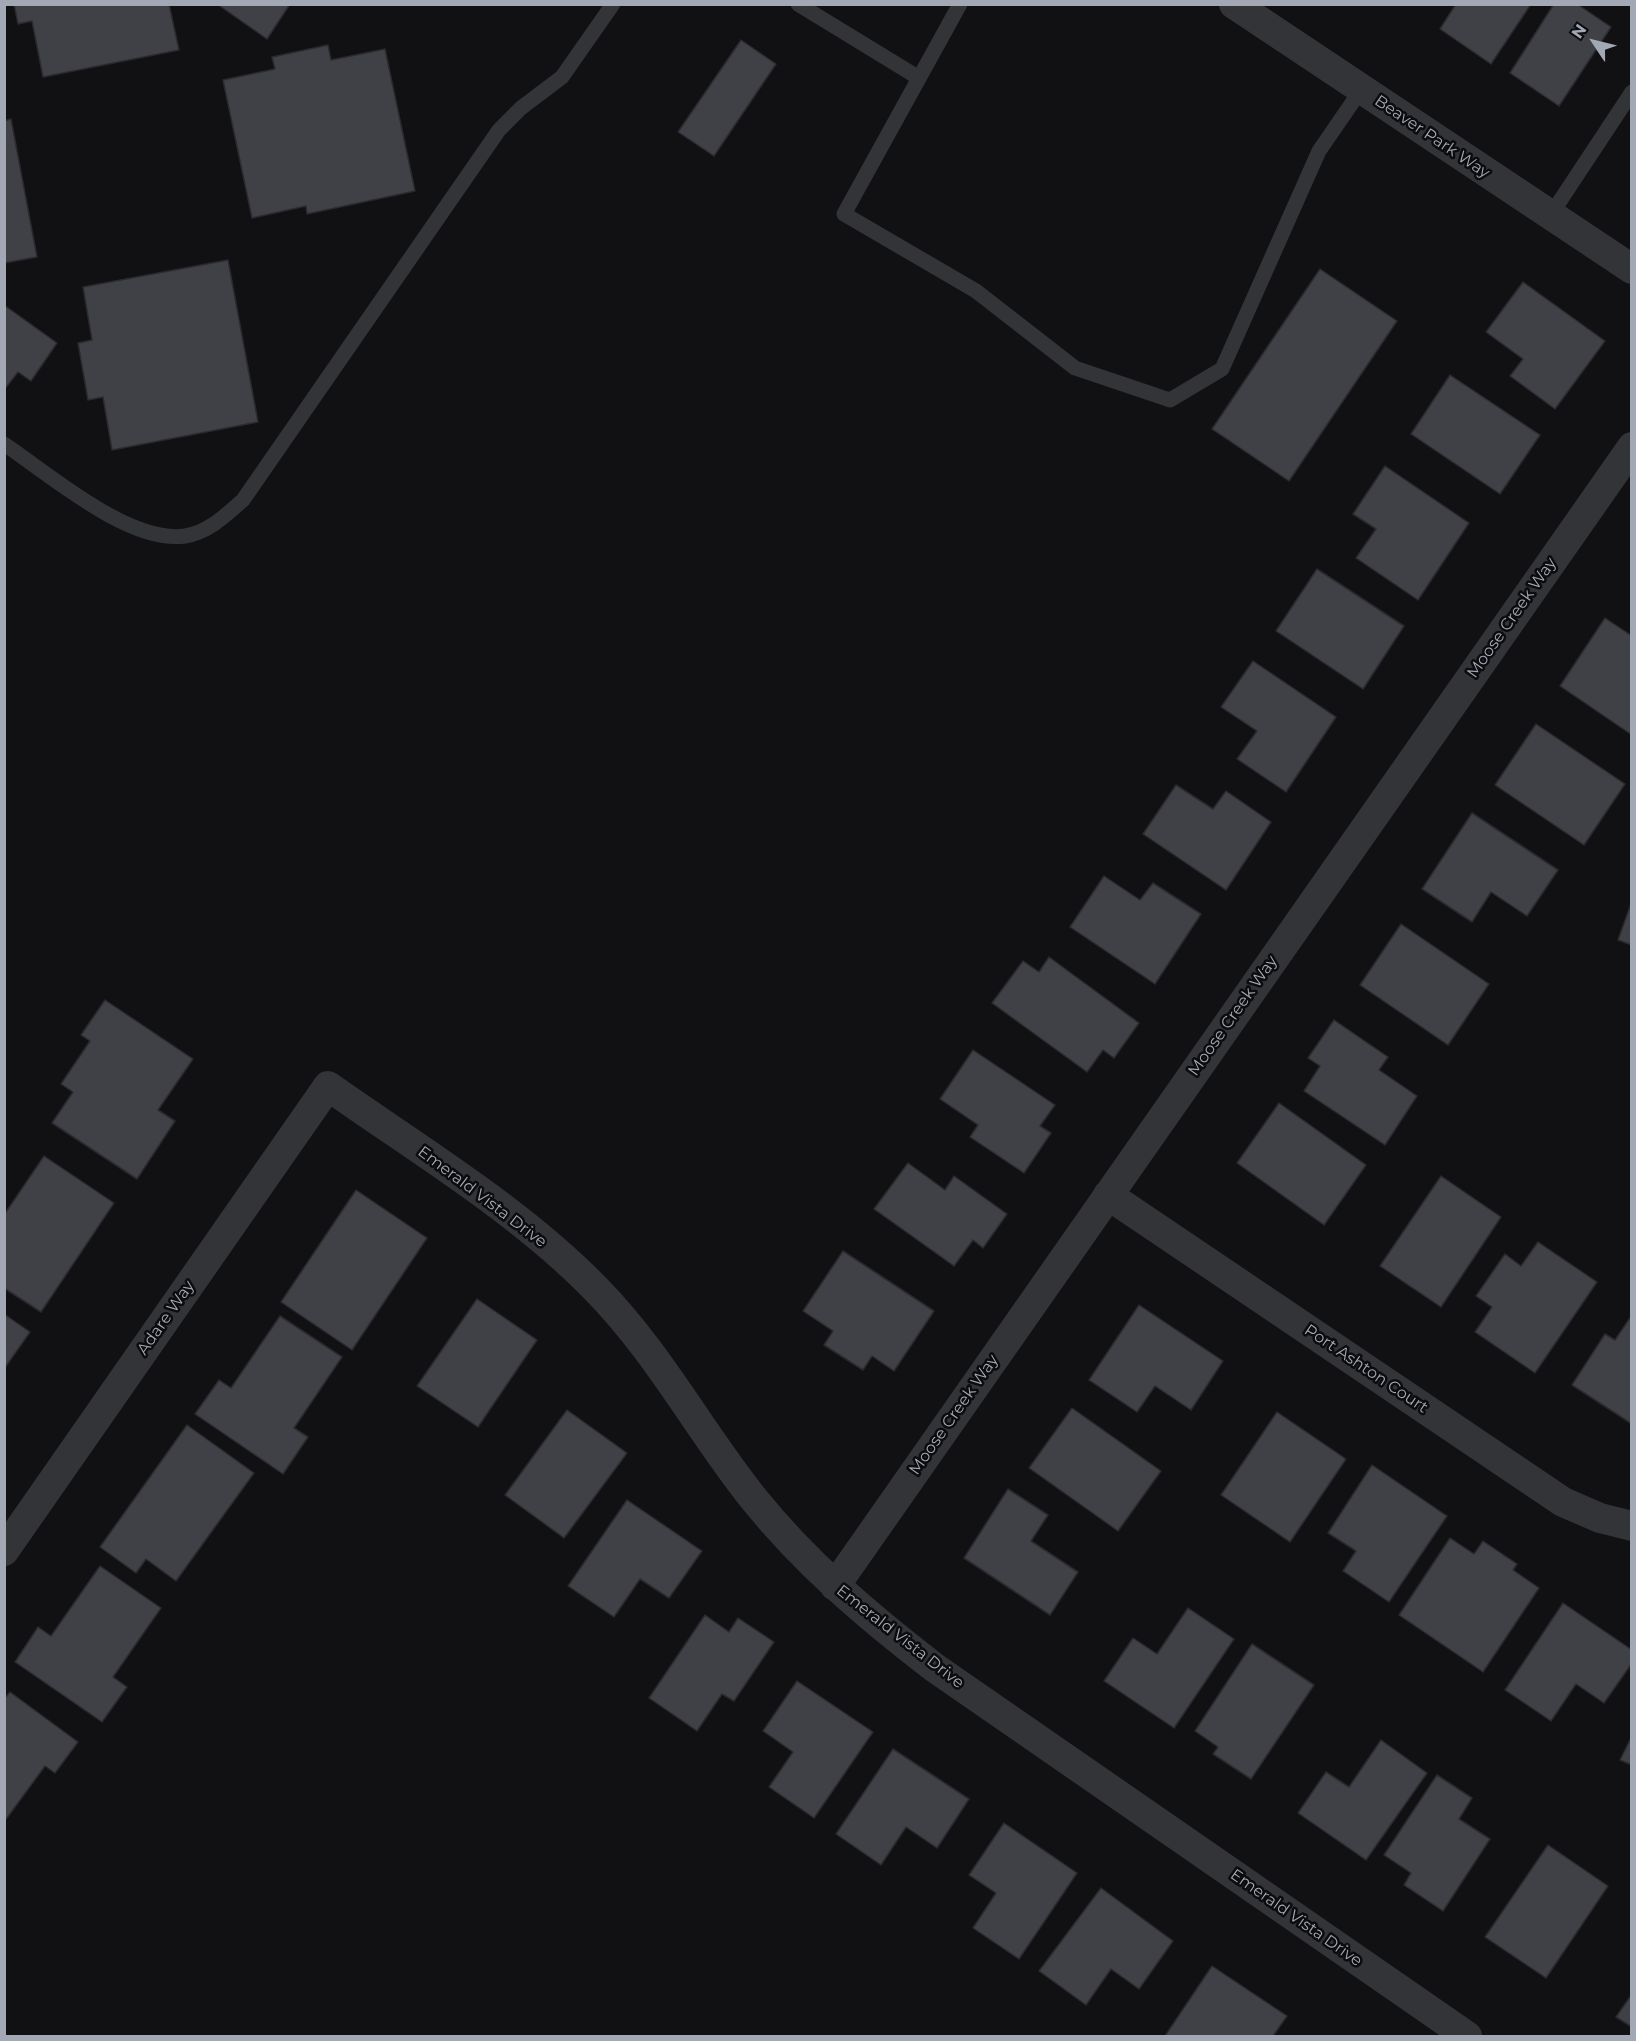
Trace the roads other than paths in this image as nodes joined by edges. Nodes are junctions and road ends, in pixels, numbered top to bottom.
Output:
1 (613, 4) edge
2 (798, 4) edge
3 (960, 4) edge
4 (1234, 4) edge
5 (919, 78) junction
6 (1361, 90) junction
7 (1632, 92) edge
8 (1550, 216) junction
9 (1632, 268) edge
10 (4, 444) edge
11 (1632, 447) edge
12 (328, 1086) joint
13 (1108, 1194) junction
14 (1632, 1526) edge
15 (4, 1551) edge
16 (835, 1586) junction
17 (1467, 2037) edge

1 - 10 lane
2 - 5 lane
3 - 5 lane
4 - 6 street, Beaver Park Way
5 - 6 lane
6 - 8 street, Beaver Park Way
7 - 8 lane
8 - 9 street, Beaver Park Way
11 - 13 street, Moose Creek Way
12 - 15 street, Adare Way
12 - 16 street, Emerald Vista Drive
13 - 14 street, Port Ashton Court
13 - 16 street, Moose Creek Way
16 - 17 street, Emerald Vista Drive

